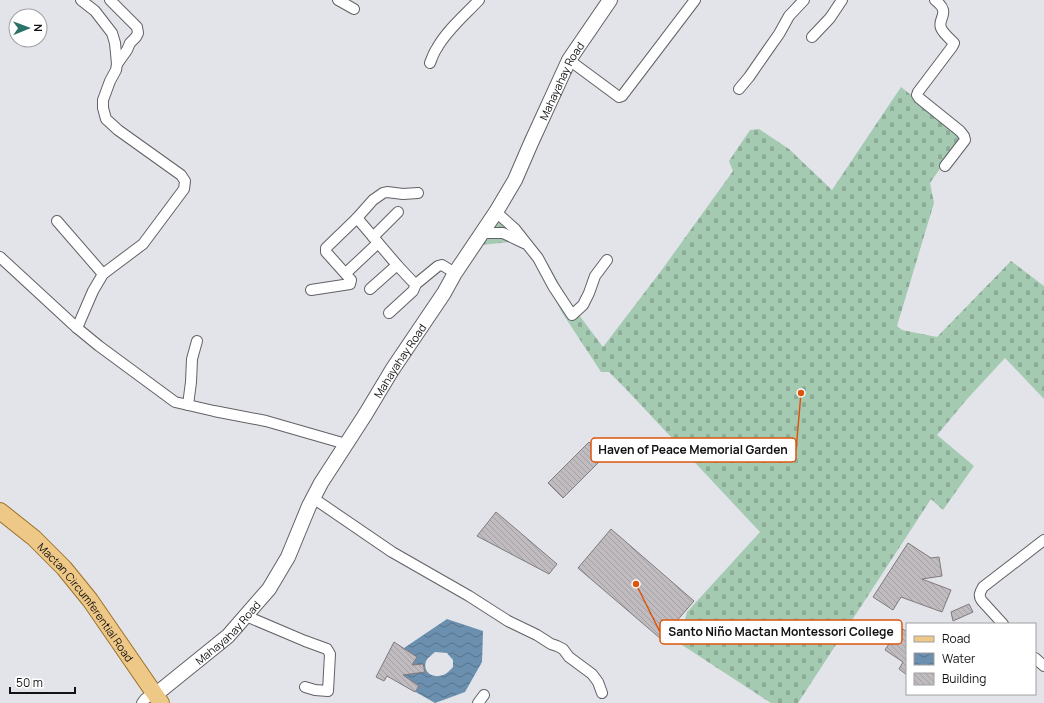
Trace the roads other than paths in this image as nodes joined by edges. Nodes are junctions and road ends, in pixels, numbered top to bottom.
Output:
1 (81, 0) edge
2 (110, 0) edge
3 (338, 0) edge
4 (479, 0) edge
5 (610, 0) edge
6 (695, 0) edge
7 (804, 0) edge
8 (842, 0) edge
9 (935, 0) edge
10 (354, 9) dead end
11 (812, 36) dead end
12 (569, 60) junction
13 (430, 62) dead end
14 (117, 64) junction
15 (739, 89) dead end
16 (945, 166) dead end
17 (418, 193) dead end
18 (398, 212) dead end
19 (496, 212) junction
20 (357, 218) junction
21 (57, 221) dead end
22 (482, 233) junction
23 (376, 240) junction
24 (527, 245) junction
25 (0, 256) edge
26 (607, 260) dead end
27 (397, 265) junction
28 (346, 273) junction
29 (455, 273) junction
30 (103, 274) junction
31 (416, 284) junction
32 (370, 289) dead end
33 (311, 290) dead end
34 (389, 313) dead end
35 (77, 328) junction
36 (197, 341) dead end
37 (188, 405) junction
38 (346, 444) junction
39 (313, 498) junction
40 (0, 511) edge
41 (1044, 540) edge
42 (246, 616) junction
43 (1002, 623) edge
44 (1036, 659) edge
45 (1044, 666) edge
46 (305, 688) dead end
47 (602, 693) dead end
48 (153, 698) edge

1 - 14 street
2 - 14 street
3 - 10 street
4 - 13 street
5 - 12 street, Mahayahay Road
6 - 12 street
7 - 15 street
8 - 11 street
9 - 16 street
12 - 19 street, Mahayahay Road
14 - 30 street
17 - 20 street
18 - 23 street
19 - 22 street, Mahayahay Road
19 - 24 street
20 - 23 street
20 - 28 street
21 - 30 street
22 - 24 street
22 - 29 street, Mahayahay Road
23 - 27 street
23 - 28 street
24 - 26 street
25 - 35 street
27 - 31 street
27 - 32 street
28 - 33 street
29 - 31 street
29 - 38 street, Mahayahay Road
30 - 35 street
31 - 34 street
35 - 37 street
36 - 37 street
37 - 38 street
38 - 39 street, Mahayahay Road
39 - 42 street, Mahayahay Road
39 - 47 street
40 - 48 main road, Mactan Circumferential Road
41 - 43 street
42 - 46 street
42 - 48 street, Mahayahay Road
44 - 45 street

